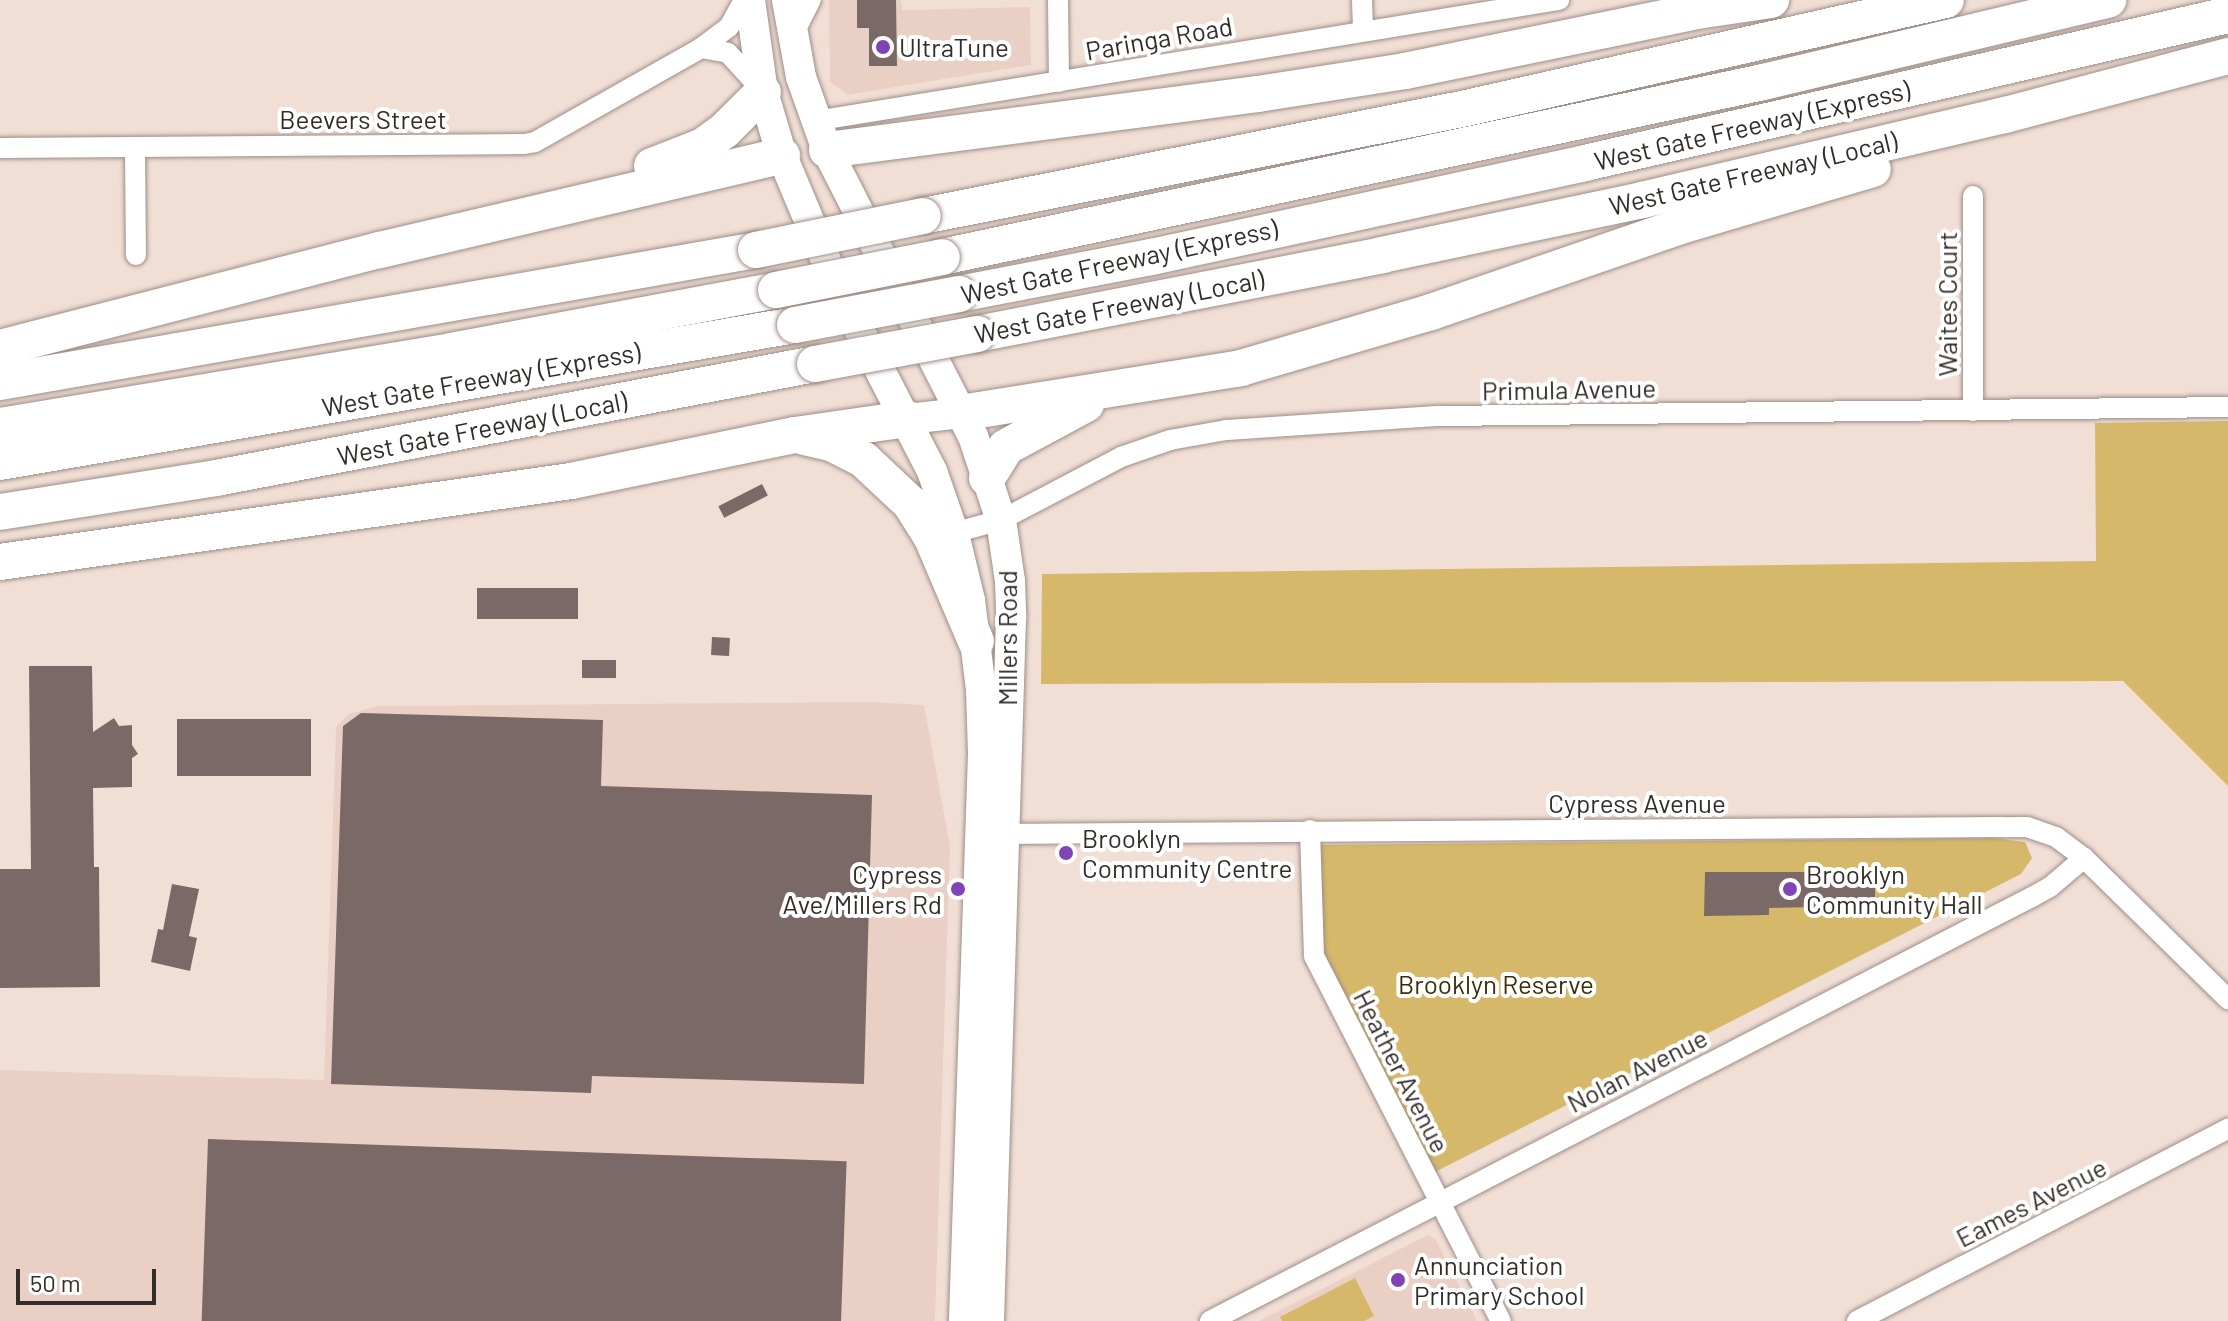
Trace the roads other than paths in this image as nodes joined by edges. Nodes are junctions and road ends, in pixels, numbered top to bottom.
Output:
1 (747, 0) edge
2 (787, 0) edge
3 (811, 0) edge
4 (1058, 0) edge
5 (1362, 0) edge
6 (1559, 0) edge
7 (1771, 0) edge
8 (1946, 0) edge
9 (2108, 0) edge
10 (2228, 15) edge
11 (1363, 30) junction
12 (793, 35) junction
13 (701, 48) junction
14 (2228, 56) edge
15 (2138, 80) junction
16 (1059, 82) junction
17 (763, 92) junction
18 (821, 136) junction
19 (135, 147) junction
20 (0, 148) edge
21 (782, 156) junction
22 (1973, 196) dead end
23 (380, 250) junction
24 (136, 255) dead end
25 (0, 348) edge
26 (0, 382) edge
27 (1112, 390) junction
28 (2228, 407) edge
29 (1973, 411) junction
30 (961, 413) junction
31 (908, 419) junction
32 (0, 426) edge
33 (795, 435) junction
34 (0, 462) edge
35 (987, 478) junction
36 (0, 512) edge
37 (1001, 520) junction
38 (943, 536) junction
39 (0, 562) edge
40 (976, 641) joint
41 (1310, 830) junction
42 (992, 834) junction
43 (2084, 858) junction
44 (2228, 999) edge
45 (2228, 1129) edge
46 (1440, 1202) junction
47 (964, 1321) edge
48 (989, 1321) edge
49 (1210, 1321) edge
50 (1501, 1321) edge
51 (1857, 1321) edge

1 - 13 street, Beevers Street
1 - 17 main road
2 - 12 main road, Millers Road
3 - 12 street
4 - 16 street
5 - 11 street
6 - 11 street, Paringa Road
7 - 18 highway
8 - 26 highway, bridge
9 - 32 highway, West Gate Freeway (Express), bridge
10 - 34 highway, West Gate Freeway (Express), bridge
11 - 16 street, Paringa Road
12 - 18 main road, Millers Road
13 - 17 street
13 - 19 street, Beevers Street
14 - 15 highway, West Gate Freeway (Local)
15 - 27 highway
15 - 36 highway, West Gate Freeway (Local), bridge
16 - 18 street, Paringa Road
17 - 21 main road
17 - 23 highway
18 - 21 main road
18 - 30 main road, Millers Road
19 - 20 street, Beevers Street
19 - 24 street
21 - 23 highway
21 - 31 main road
22 - 29 street, Waites Court
23 - 25 highway
27 - 30 highway
27 - 35 highway
28 - 29 street, Primula Avenue
29 - 37 street, Primula Avenue
30 - 31 main road
30 - 35 main road, Millers Road
31 - 33 highway
31 - 38 main road
33 - 38 highway
33 - 39 highway
35 - 37 main road, Millers Road
37 - 38 street, Primula Avenue
37 - 42 main road, Millers Road
38 - 40 highway
40 - 42 main road, Millers Road
41 - 42 street, Cypress Avenue
41 - 43 street, Cypress Avenue
41 - 46 street, Heather Avenue
42 - 47 main road, Millers Road
42 - 48 main road, Millers Road
43 - 44 street, Cypress Avenue
43 - 46 street, Nolan Avenue
45 - 51 street, Eames Avenue
46 - 49 street, Nolan Avenue
46 - 50 street, Heather Avenue

